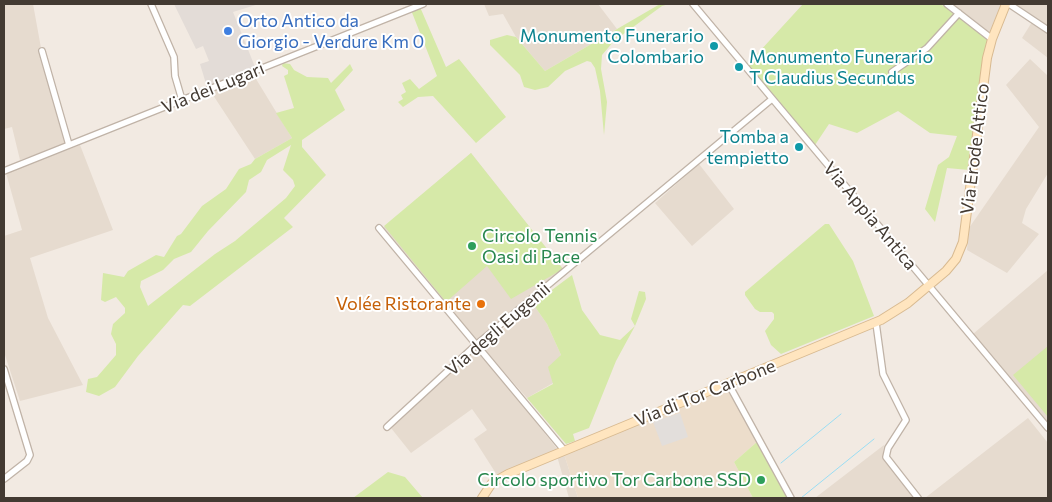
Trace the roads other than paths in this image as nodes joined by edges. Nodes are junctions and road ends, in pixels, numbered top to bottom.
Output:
1 (151, 4) edge
2 (423, 4) edge
3 (693, 4) edge
4 (947, 4) edge
5 (1007, 4) edge
6 (959, 13) junction
7 (1048, 30) edge
8 (992, 38) junction
9 (42, 51) dead end
10 (892, 72) dead end
11 (772, 98) junction
12 (182, 100) junction
13 (69, 145) junction
14 (4, 171) edge
15 (379, 228) dead end
16 (929, 286) junction
17 (876, 322) junction
18 (477, 344) junction
19 (4, 369) edge
20 (728, 383) junction
21 (387, 427) dead end
22 (1048, 428) edge
23 (564, 450) junction
24 (4, 479) edge
25 (482, 498) edge
26 (791, 498) edge
27 (918, 498) edge

1 - 12 street
2 - 12 street, Via dei Lugari
3 - 11 street, Via Appia Antica
4 - 6 street
5 - 7 street
5 - 8 main road, Via Erode Attico
6 - 8 street
6 - 10 street
8 - 16 main road, Via Erode Attico
9 - 13 street
11 - 16 street, Via Appia Antica
11 - 18 street, Via degli Eugenii
12 - 13 street, Via dei Lugari
13 - 14 street, Via dei Lugari
15 - 18 street
16 - 17 main road, Via di Tor Carbone
16 - 22 street, Via Appia Antica
17 - 20 main road, Via di Tor Carbone
17 - 27 street
18 - 21 street, Via degli Eugenii
18 - 23 street
19 - 24 street
20 - 23 main road, Via di Tor Carbone
20 - 26 street
23 - 25 main road, Via di Tor Carbone

